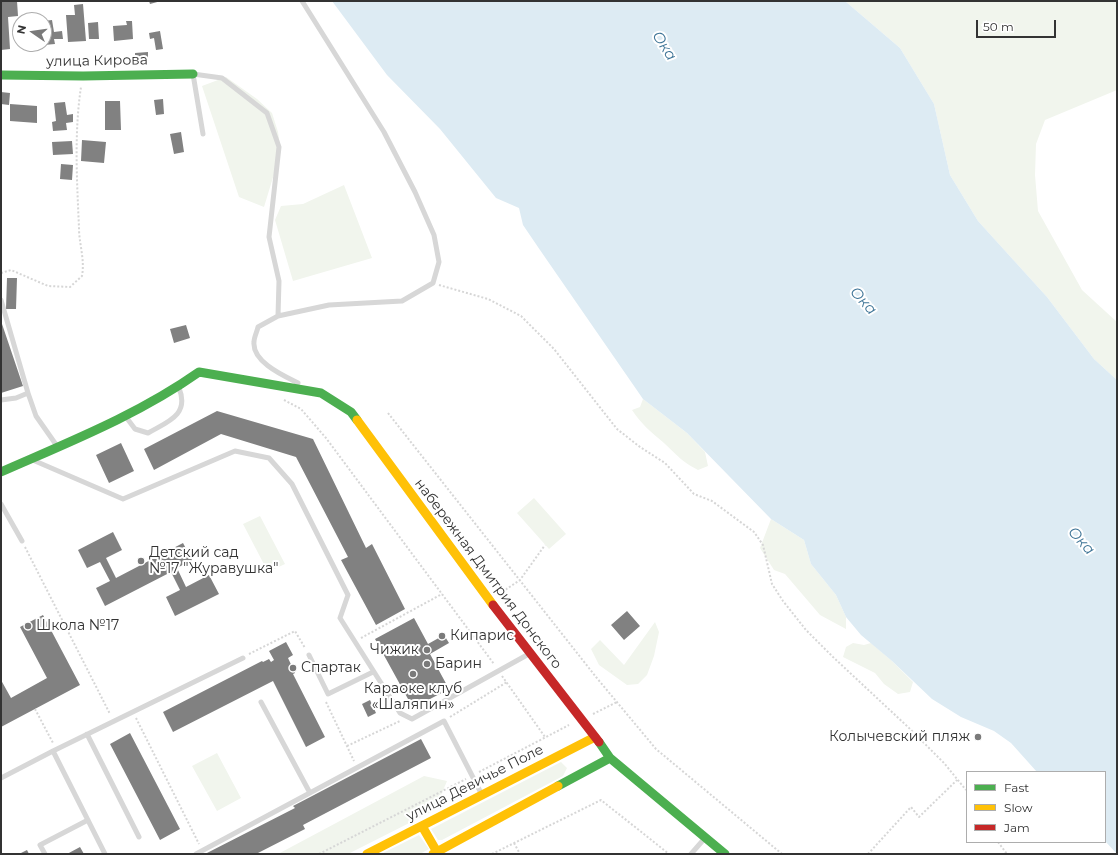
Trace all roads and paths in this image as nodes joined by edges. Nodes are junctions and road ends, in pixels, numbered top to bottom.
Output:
1 (302, 1) edge
2 (194, 74) junction
3 (1, 75) edge
4 (83, 76) junction
5 (203, 134) dead end
6 (1, 273) edge
7 (433, 283) junction
8 (1, 300) edge
9 (278, 316) junction
10 (179, 387) junction
11 (28, 393) junction
12 (321, 394) junction
13 (278, 397) dead end
14 (1, 400) edge
15 (388, 413) dead end
16 (125, 416) junction
17 (58, 446) junction
18 (31, 459) junction
19 (1, 472) edge
20 (1, 504) edge
21 (22, 541) joint
22 (545, 545) dead end
23 (520, 580) junction
24 (442, 594) junction
25 (490, 601) junction
26 (354, 642) junction
27 (529, 654) junction
28 (309, 655) joint
29 (243, 658) joint
30 (499, 671) junction
31 (373, 672) junction
32 (507, 682) junction
33 (328, 694) junction
34 (261, 702) dead end
35 (617, 702) junction
36 (35, 709) dead end
37 (133, 711) junction
38 (581, 719) junction
39 (114, 721) junction
40 (444, 721) junction
41 (393, 725) dead end
42 (87, 734) junction
43 (545, 737) junction
44 (595, 737) junction
45 (347, 746) junction
46 (55, 750) junction
47 (610, 758) junction
48 (357, 768) junction
49 (472, 776) junction
50 (1, 778) edge
51 (957, 780) junction
52 (966, 789) edge
53 (310, 793) junction
54 (482, 796) junction
55 (88, 820) junction
56 (422, 826) junction
57 (139, 836) dead end
58 (706, 837) junction
59 (514, 843) junction
60 (999, 843) edge
61 (202, 850) junction
62 (436, 853) edge
63 (45, 854) edge
64 (105, 854) edge
65 (196, 854) edge
66 (319, 854) edge
67 (367, 854) edge
68 (492, 854) edge
69 (520, 854) edge
70 (670, 854) edge
71 (691, 854) edge
72 (725, 854) edge
73 (782, 854) edge
74 (868, 854) edge
75 (1007, 854) edge

1 - 7 lane
2 - 4 street, улица Кирова
2 - 5 lane
2 - 9 lane
3 - 4 street, улица Кирова
4 - 6 path
7 - 9 lane
7 - 51 path
8 - 11 lane
9 - 12 lane
10 - 12 street, набережная Дмитрия Донского
10 - 16 street
10 - 16 lane
11 - 14 lane
11 - 17 lane
12 - 25 street, набережная Дмитрия Донского
13 - 24 path
15 - 23 path
16 - 17 street
17 - 18 street
18 - 19 street
18 - 26 lane
20 - 21 lane
21 - 39 path
22 - 23 path
23 - 25 path
23 - 35 path
24 - 26 path
24 - 30 path
25 - 27 street, набережная Дмитрия Донского
26 - 31 lane
27 - 30 lane
27 - 38 street, набережная Дмитрия Донского
28 - 29 path
28 - 33 lane
29 - 37 lane
30 - 31 lane
30 - 32 path
31 - 33 lane
32 - 40 path
32 - 43 path
33 - 45 path
34 - 53 lane
35 - 38 path
35 - 73 path
36 - 46 path
37 - 39 lane
37 - 61 path
38 - 43 path
38 - 44 street, набережная Дмитрия Донского
39 - 42 lane
40 - 48 lane
40 - 49 lane
41 - 45 path
42 - 46 lane
42 - 57 lane
43 - 49 path
44 - 47 street, набережная Дмитрия Донского
44 - 54 street, улица Девичье Поле
45 - 48 path
46 - 50 lane
46 - 55 lane
47 - 58 street, набережная Дмитрия Донского
47 - 62 street
48 - 53 lane
49 - 54 lane
49 - 66 path
51 - 52 path
51 - 74 path
53 - 61 lane
54 - 56 street, улица Девичье Поле
55 - 63 lane
55 - 64 lane
56 - 62 street
56 - 67 street, улица Девичье Поле
58 - 71 lane
58 - 72 street, набережная Дмитрия Донского
59 - 68 path
59 - 69 path
59 - 70 path
60 - 75 path
61 - 65 lane

